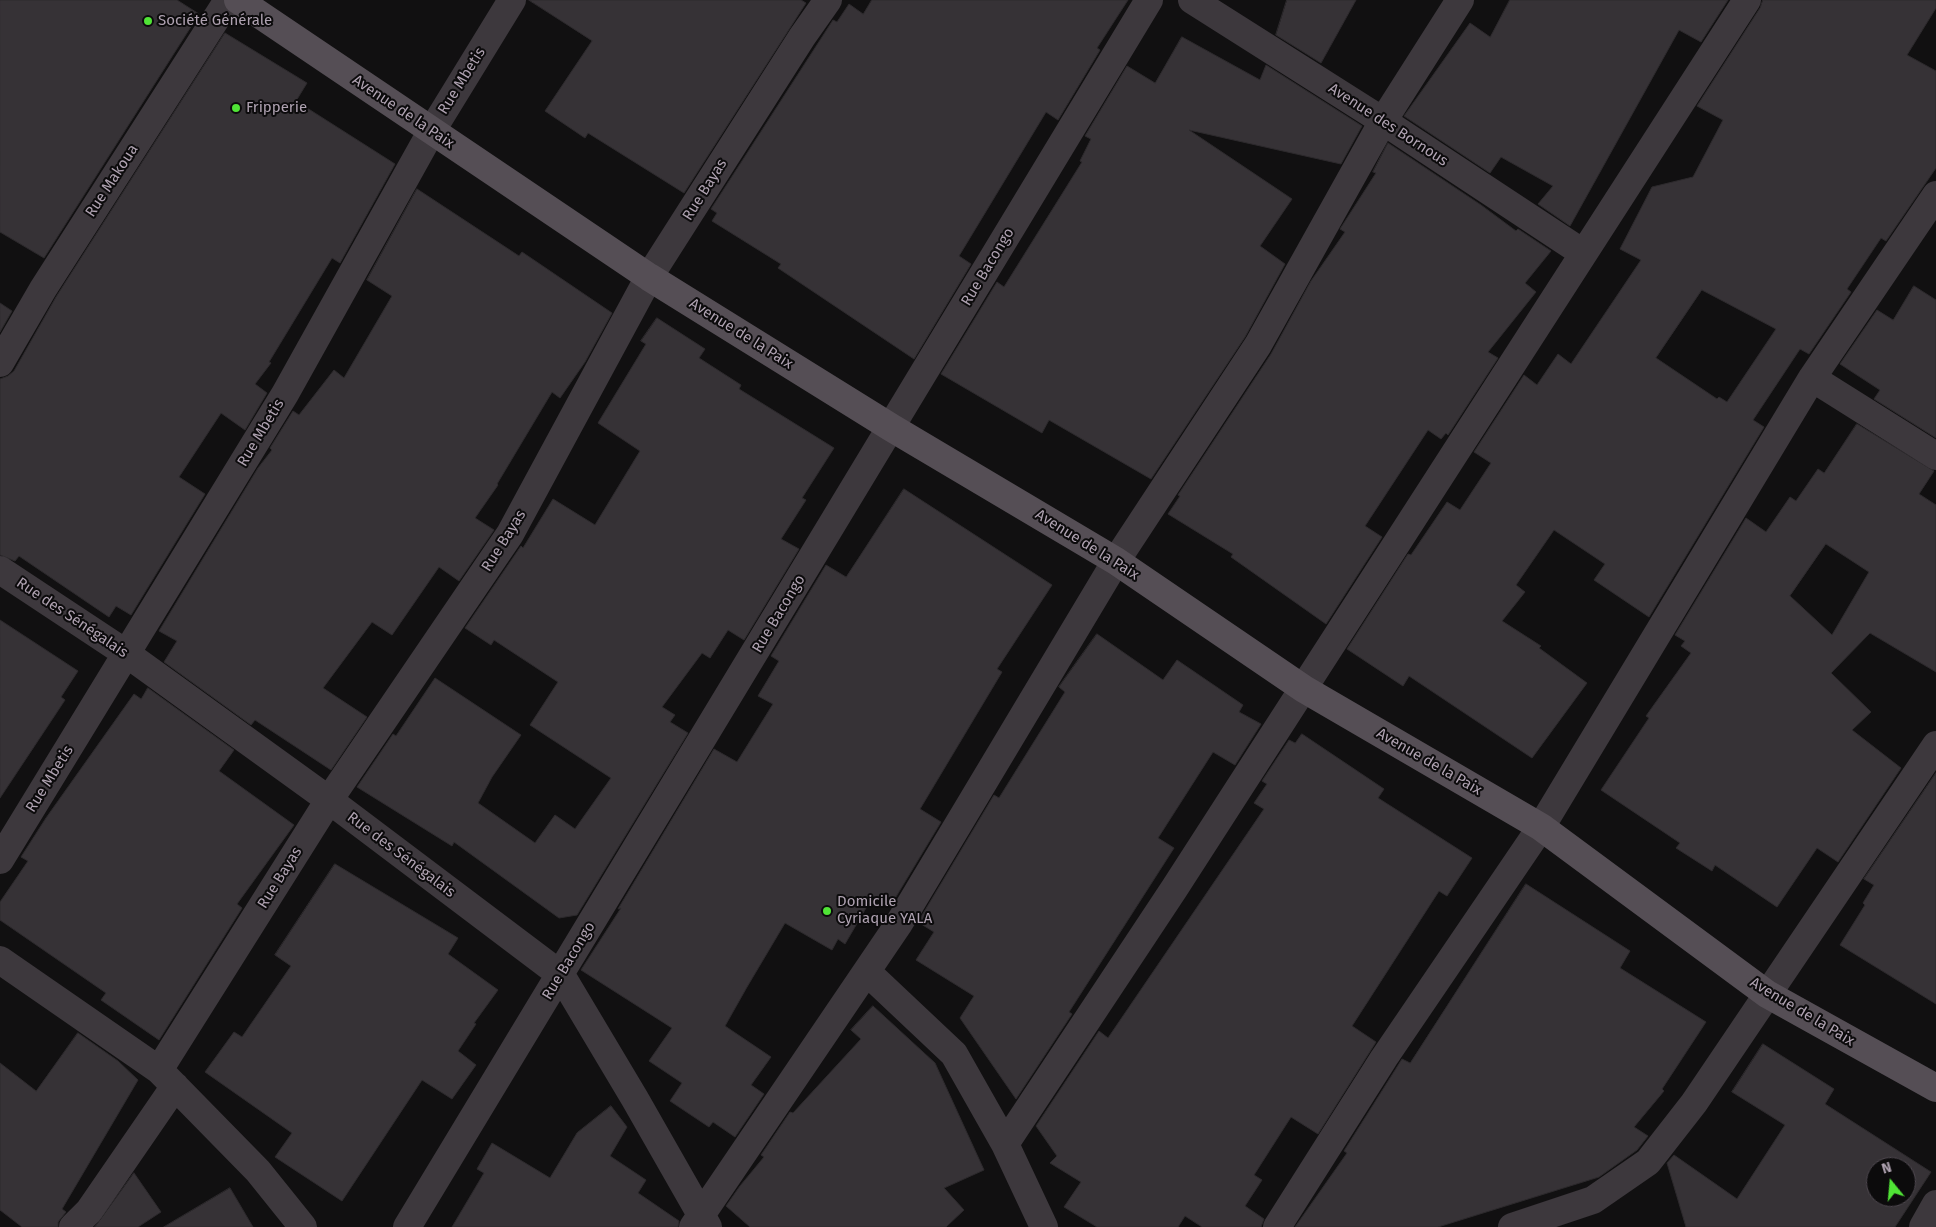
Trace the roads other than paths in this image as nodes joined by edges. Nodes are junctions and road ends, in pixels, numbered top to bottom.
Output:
1 (228, 0) edge
2 (238, 0) edge
3 (512, 0) edge
4 (828, 0) edge
5 (1149, 0) edge
6 (1192, 0) edge
7 (1460, 0) edge
8 (1747, 0) edge
9 (1383, 121) junction
10 (431, 132) junction
11 (1936, 195) edge
12 (1583, 253) junction
13 (649, 277) junction
14 (0, 363) edge
15 (1812, 378) junction
16 (892, 428) junction
17 (1936, 456) edge
18 (1116, 561) junction
19 (0, 570) edge
20 (127, 654) junction
21 (1304, 689) junction
22 (1936, 744) edge
23 (329, 800) junction
24 (1541, 828) junction
25 (0, 860) edge
26 (2, 965) edge
27 (867, 972) junction
28 (560, 975) junction
29 (1767, 994) junction
30 (167, 1078) junction
31 (1936, 1088) edge
32 (1005, 1144) junction
33 (1936, 1204) edge
34 (701, 1222) edge
35 (73, 1227) edge
36 (302, 1227) edge
37 (407, 1227) edge
38 (1044, 1227) edge
39 (1277, 1227) edge
40 (1512, 1227) edge
41 (1922, 1227) edge

1 - 14 street, Rue Makoua
2 - 10 main road, Avenue de la Paix
3 - 10 street, Rue Mbetis
4 - 13 street, Rue Bayas
5 - 16 street, Rue Bacongo
6 - 9 street, Avenue des Bornous
7 - 9 street
8 - 12 street
9 - 12 street, Avenue des Bornous
9 - 18 street
10 - 13 main road, Avenue de la Paix
10 - 20 street, Rue Mbetis
11 - 15 street
12 - 21 street
13 - 16 main road, Avenue de la Paix
13 - 23 street, Rue Bayas
15 - 17 street
15 - 24 street
16 - 18 main road, Avenue de la Paix
16 - 28 street, Rue Bacongo
18 - 21 main road, Avenue de la Paix
18 - 27 street
19 - 20 street, Rue des Sénégalais
20 - 23 street, Rue des Sénégalais
20 - 25 street, Rue Mbetis
21 - 24 main road, Avenue de la Paix
21 - 32 street
22 - 29 street
23 - 28 street, Rue des Sénégalais
23 - 30 street, Rue Bayas
24 - 29 main road, Avenue de la Paix
24 - 39 street
26 - 30 street
27 - 32 street
27 - 34 street
28 - 34 street, Rue des Sénégalais
28 - 37 street, Rue Bacongo
29 - 31 main road, Avenue de la Paix
29 - 40 street
30 - 35 street, Rue Bayas
30 - 36 street
32 - 38 street
33 - 41 street

